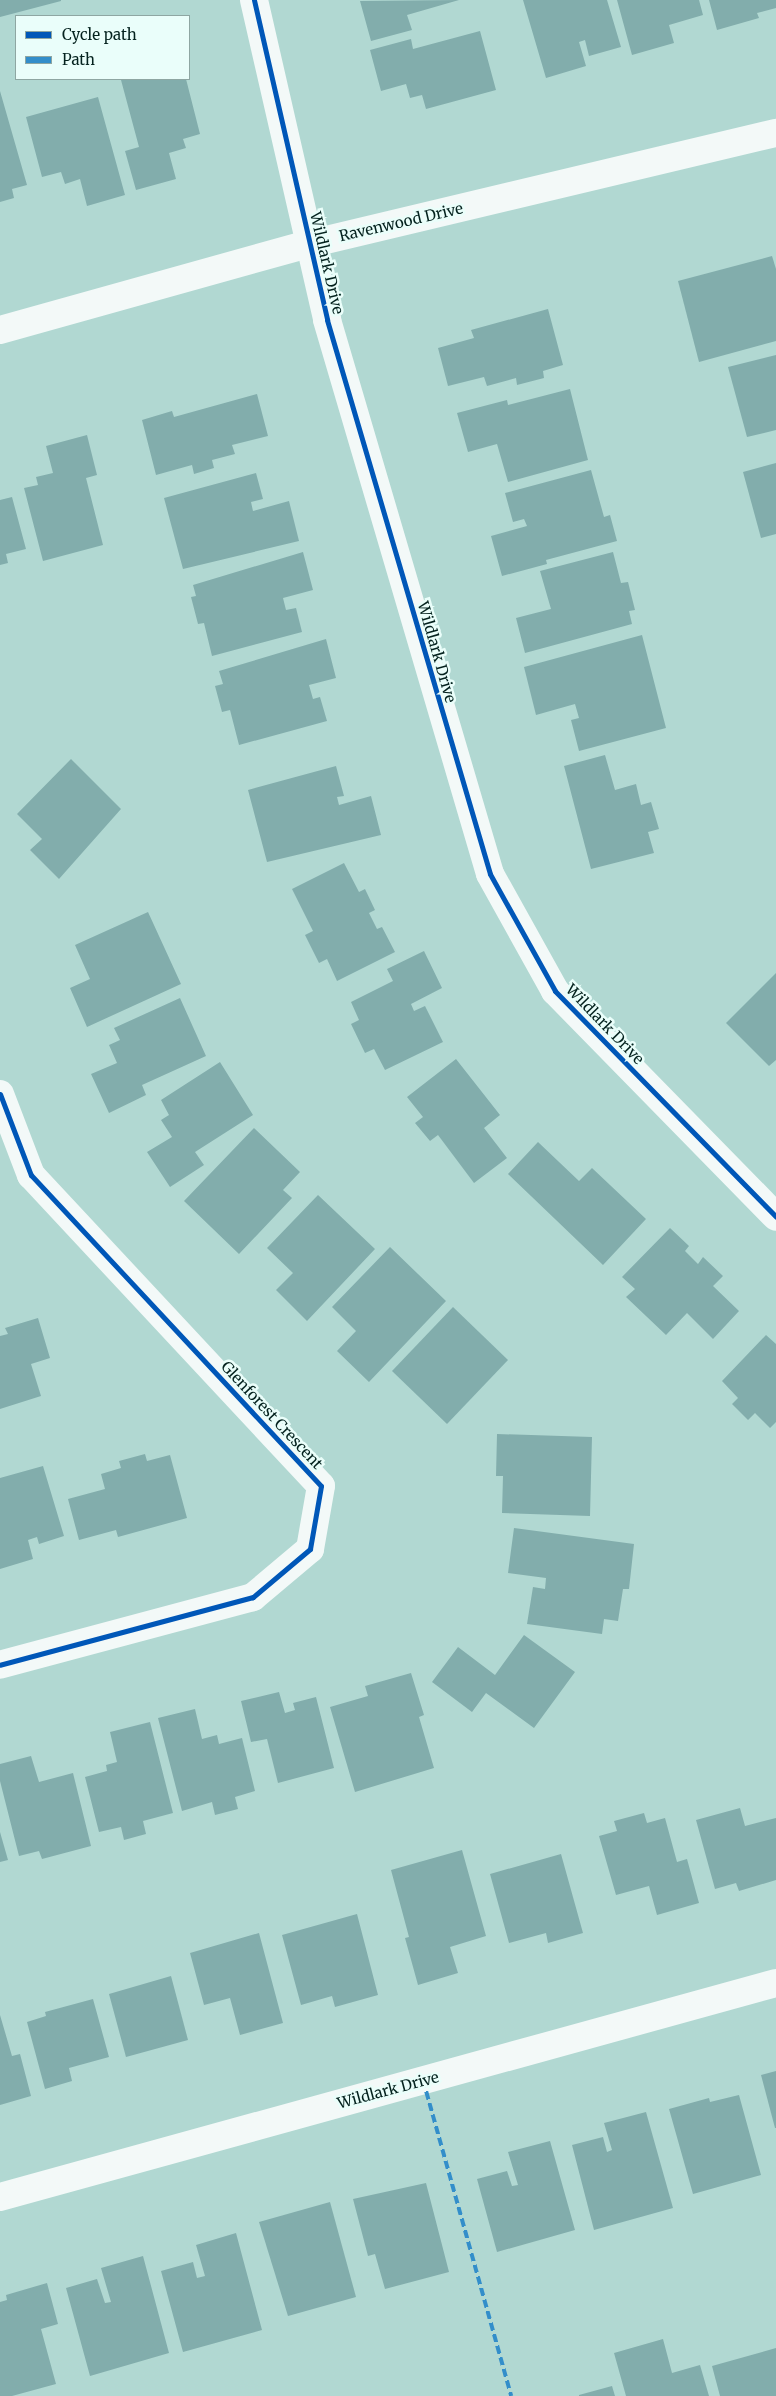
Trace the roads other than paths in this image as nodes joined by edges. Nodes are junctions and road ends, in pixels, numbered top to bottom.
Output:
1 (254, 0) edge
2 (776, 133) edge
3 (308, 244) junction
4 (0, 330) edge
5 (0, 1094) edge
6 (771, 1201) edge
7 (0, 1665) edge
8 (776, 1983) edge
9 (0, 2198) edge

1 - 3 street, Wildlark Drive
2 - 3 street, Ravenwood Drive
3 - 4 street, Ravenwood Drive
3 - 6 street, Wildlark Drive
5 - 7 street, Glenforest Crescent
8 - 9 street, Wildlark Drive

